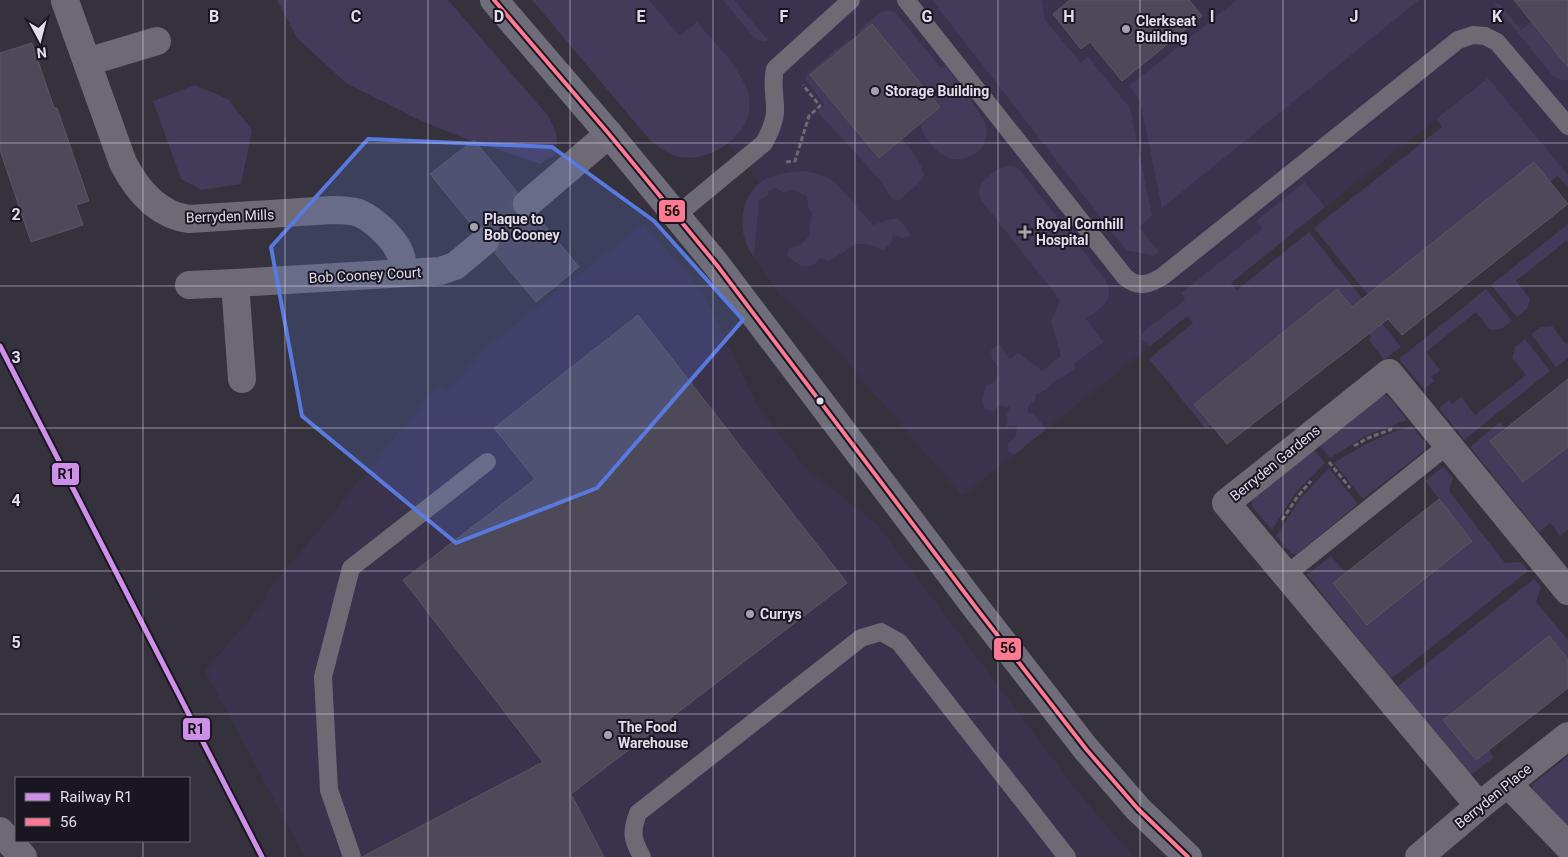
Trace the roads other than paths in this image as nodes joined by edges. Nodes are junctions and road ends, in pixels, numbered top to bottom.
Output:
1 (65, 0) edge
2 (494, 0) edge
3 (850, 0) edge
4 (906, 0) edge
5 (157, 41) dead end
6 (87, 62) junction
7 (1566, 121) edge
8 (610, 134) junction
9 (526, 204) tunnel mouth
10 (677, 215) junction
11 (485, 241) tunnel mouth
12 (401, 273) junction
13 (235, 282) junction
14 (189, 285) dead end
15 (242, 378) dead end
16 (1448, 445) junction
17 (487, 462) dead end
18 (1287, 574) junction
19 (1568, 591) edge
20 (1568, 736) edge
21 (1508, 784) junction
22 (1479, 806) junction
23 (0, 831) edge
24 (1568, 846) edge
25 (23, 857) edge
26 (352, 857) edge
27 (642, 857) edge
28 (1067, 857) edge
29 (1188, 857) edge
30 (1419, 857) edge

1 - 6 street, Berryden Mills
2 - 8 main road
3 - 10 lane
4 - 7 lane
5 - 6 street
6 - 12 street, Berryden Mills
8 - 9 street
8 - 10 main road
10 - 29 main road
11 - 12 street, Bob Cooney Court
12 - 13 street, Bob Cooney Court
13 - 14 street, Bob Cooney Court
13 - 15 street
16 - 18 lane
16 - 18 street, Berryden Gardens
16 - 19 street, Berryden Gardens
17 - 26 lane
18 - 22 street, Berryden Gardens
20 - 21 street, Berryden Place
21 - 22 street, Berryden Place
21 - 24 street
22 - 30 street, Berryden Place
23 - 25 street
27 - 28 lane

